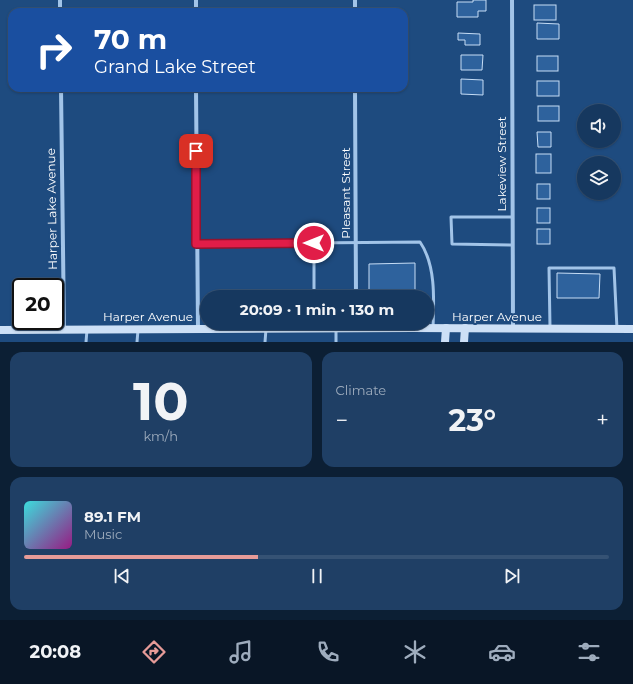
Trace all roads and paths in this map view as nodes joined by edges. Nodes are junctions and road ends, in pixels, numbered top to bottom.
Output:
1 (512, 0) edge
2 (61, 92) edge
3 (196, 92) edge
4 (355, 92) edge
5 (512, 217) junction
6 (314, 243) junction
7 (357, 243) junction
8 (196, 244) junction
9 (512, 245) junction
10 (63, 278) edge
11 (314, 290) edge
12 (356, 290) edge
13 (432, 290) edge
14 (434, 328) edge
15 (446, 328) junction
16 (464, 328) junction
17 (64, 329) edge
18 (87, 329) junction
19 (138, 329) junction
20 (198, 329) joint
21 (512, 329) junction
22 (550, 329) junction
23 (617, 329) junction
24 (633, 329) edge
25 (0, 330) edge
26 (12, 330) edge
27 (266, 330) edge
28 (336, 330) edge
29 (86, 342) edge
30 (138, 342) edge
31 (265, 342) edge
32 (336, 342) edge
33 (445, 342) edge
34 (464, 342) edge

1 - 5 street, Lakeview Street
2 - 10 street, Harper Lake Avenue
3 - 8 street
4 - 7 street, Pleasant Street
5 - 9 street, Lakeview Street
5 - 9 lane
6 - 7 lane
6 - 8 lane
6 - 11 lane
7 - 12 street, Pleasant Street
7 - 13 lane
8 - 20 street
9 - 21 street, Lakeview Street
14 - 15 main road, Harper Avenue
15 - 16 main road, Harper Avenue
15 - 33 main road
16 - 21 main road, Harper Avenue
16 - 34 main road
17 - 18 main road, Harper Avenue
18 - 19 main road, Harper Avenue
18 - 29 lane
19 - 20 main road, Harper Avenue
19 - 30 lane
21 - 22 main road, Harper Avenue
22 - 23 main road, Harper Avenue
22 - 23 lane
23 - 24 main road, Harper Avenue
25 - 26 main road, Harper Avenue
27 - 31 lane
28 - 32 lane

